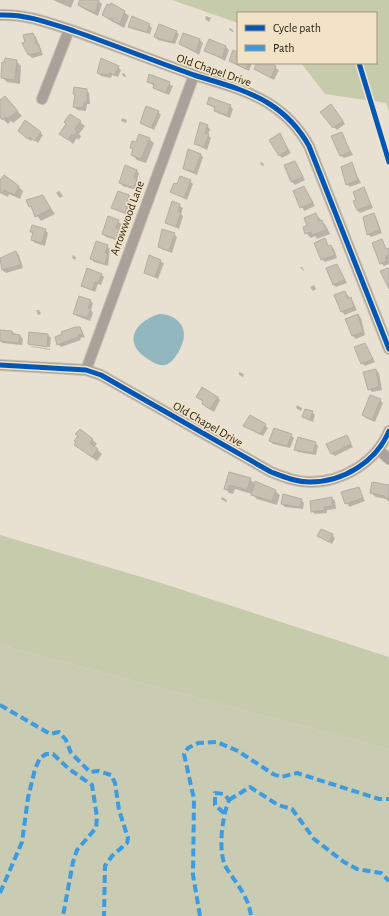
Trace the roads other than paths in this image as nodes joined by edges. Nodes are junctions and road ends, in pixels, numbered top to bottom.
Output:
1 (0, 15) edge
2 (69, 30) junction
3 (194, 75) junction
4 (42, 99) dead end
5 (389, 349) edge
6 (0, 365) edge
7 (86, 370) junction
8 (389, 432) edge
9 (379, 450) junction
10 (389, 459) edge

1 - 2 street, Old Chapel Drive
2 - 3 street, Old Chapel Drive
2 - 4 street
3 - 5 street, Old Chapel Drive
3 - 7 street, Arrowwood Lane
6 - 7 street, Old Chapel Drive
7 - 9 street, Old Chapel Drive
8 - 9 street, Old Chapel Drive
9 - 10 street

